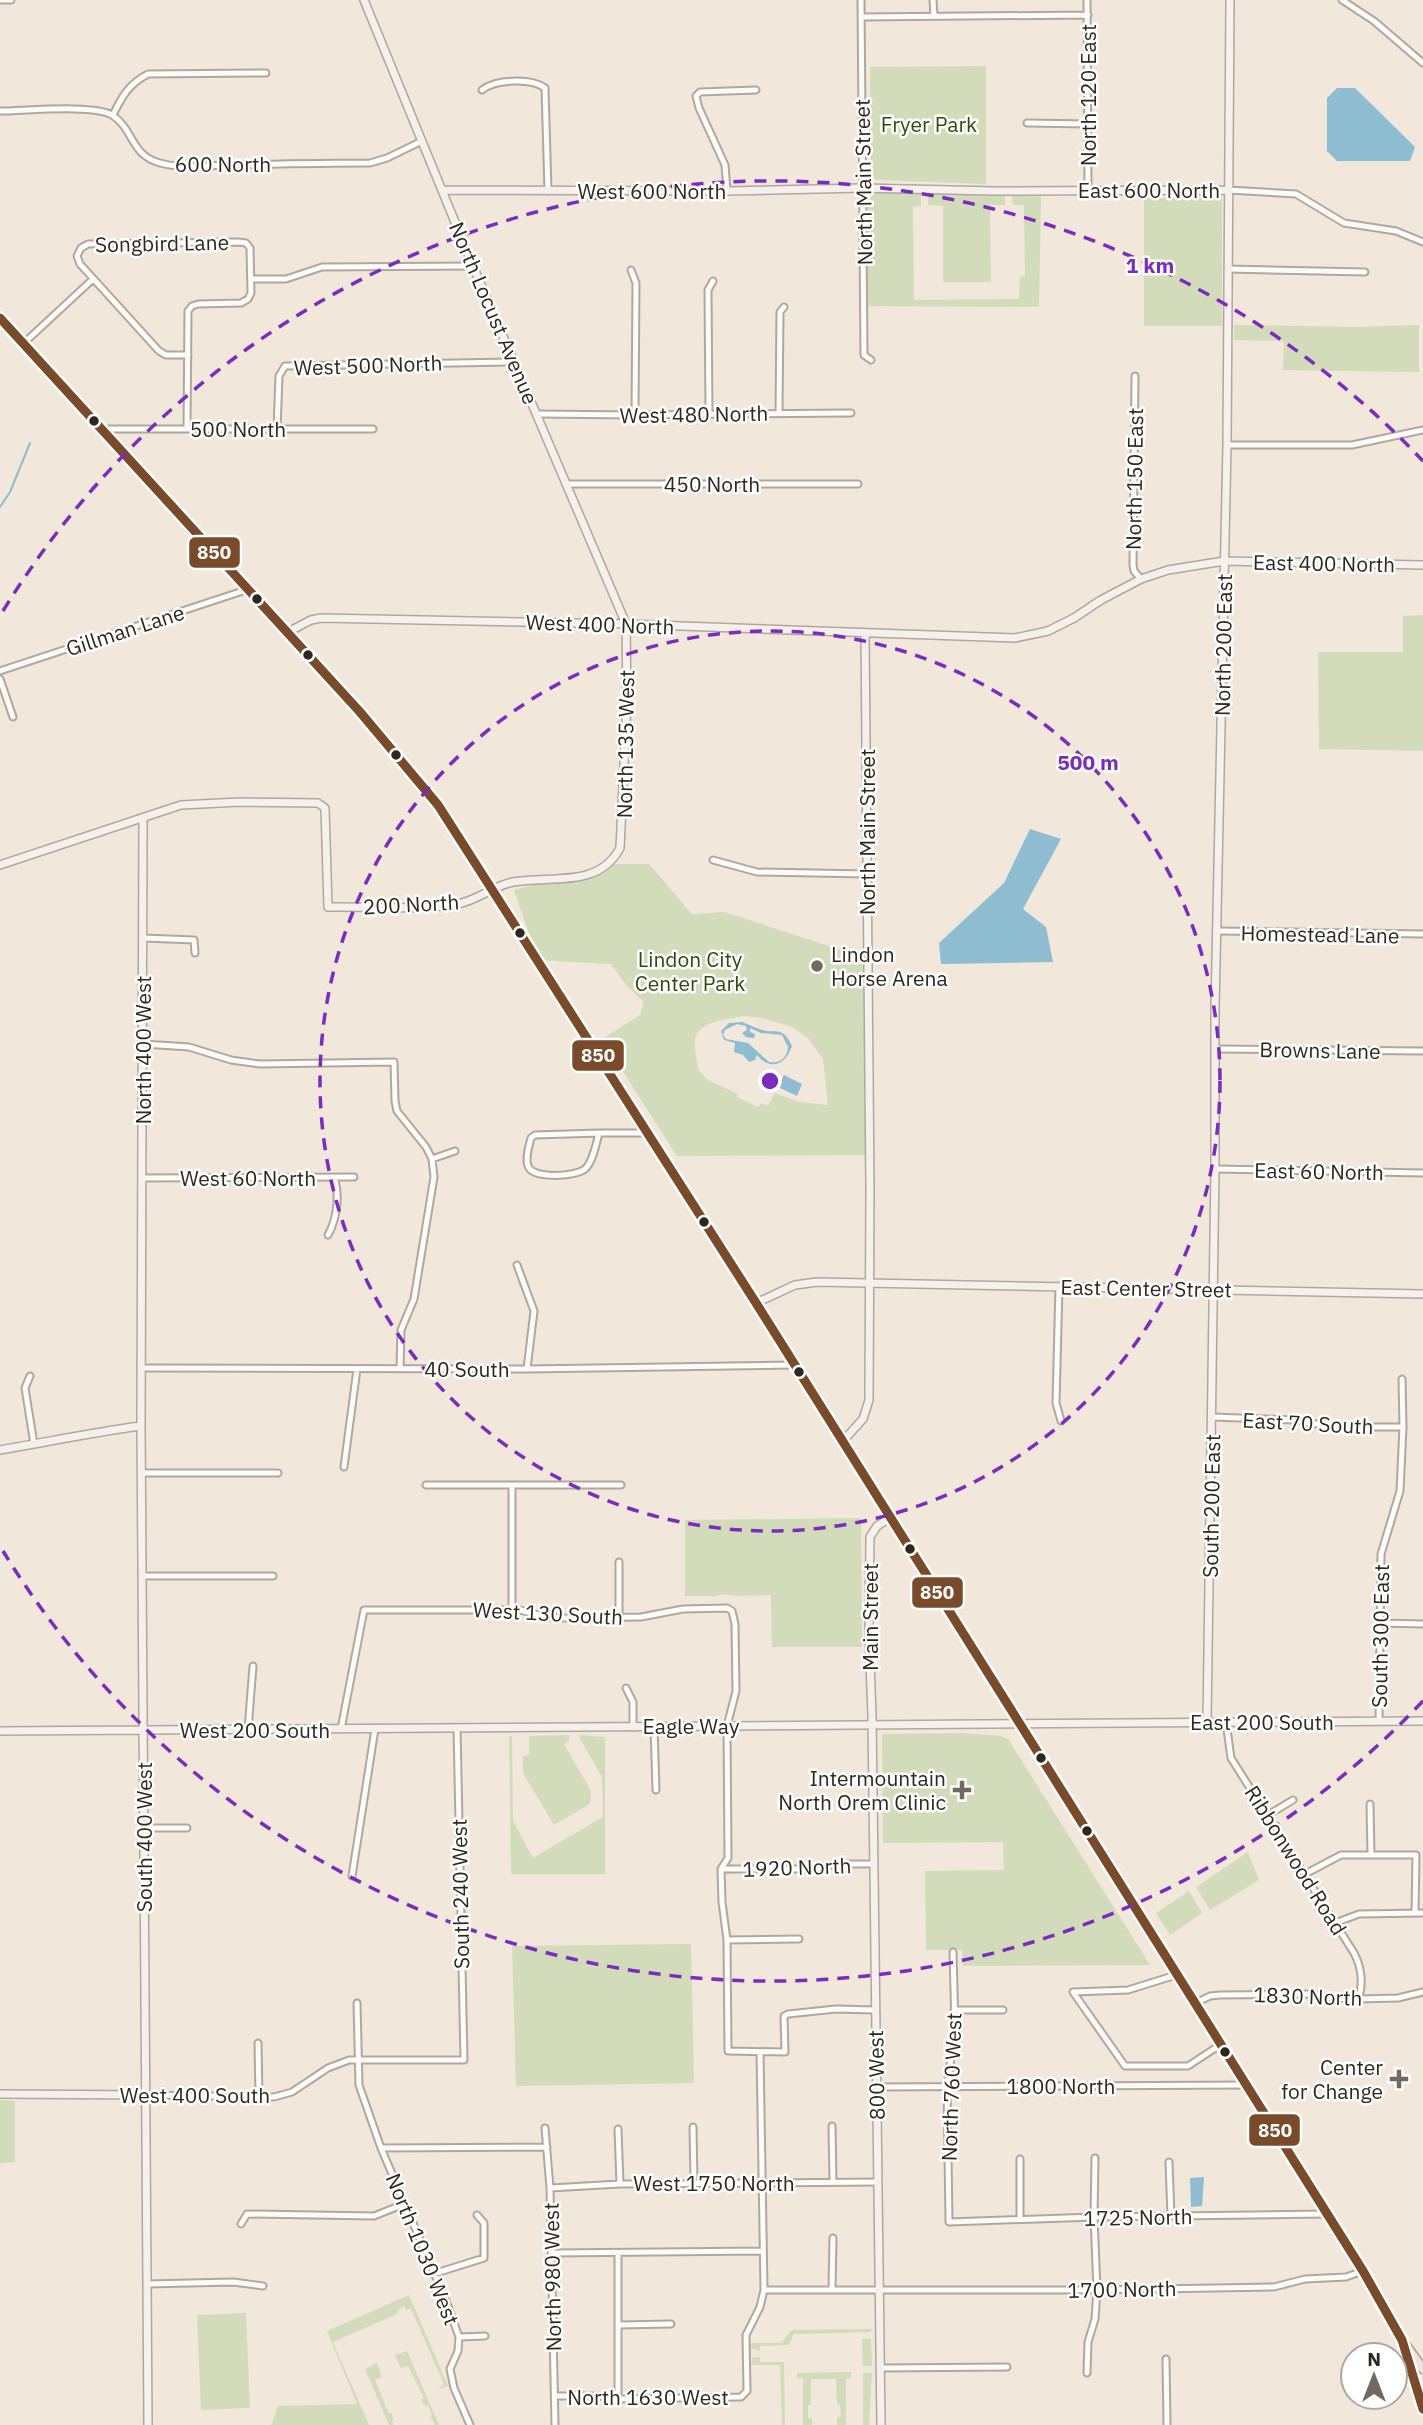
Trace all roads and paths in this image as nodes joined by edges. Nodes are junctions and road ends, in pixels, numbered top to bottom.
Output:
1 (0, 0) edge
2 (11, 0) edge
3 (364, 0) edge
4 (861, 0) edge
5 (933, 0) edge
6 (1087, 0) edge
7 (1230, 0) edge
8 (1342, 0) edge
9 (1088, 15) junction
10 (934, 16) junction
11 (861, 17) junction
12 (1423, 62) edge
13 (266, 72) dead end
14 (482, 90) dead end
15 (757, 90) dead end
16 (0, 111) edge
17 (113, 115) junction
18 (1027, 123) dead end
19 (1088, 124) junction
20 (422, 141) junction
21 (862, 188) junction
22 (442, 190) junction
23 (1088, 190) junction
24 (1228, 190) junction
25 (548, 191) junction
26 (727, 191) junction
27 (1423, 242) edge
28 (473, 266) junction
29 (631, 270) dead end
30 (1228, 270) junction
31 (1365, 272) dead end
32 (93, 279) junction
33 (251, 279) junction
34 (713, 281) dead end
35 (784, 307) dead end
36 (0, 318) edge
37 (24, 344) junction
38 (188, 355) junction
39 (871, 360) dead end
40 (514, 362) junction
41 (1135, 376) dead end
42 (851, 413) dead end
43 (538, 414) junction
44 (779, 414) junction
45 (635, 415) junction
46 (709, 415) junction
47 (102, 429) junction
48 (187, 429) junction
49 (277, 429) junction
50 (373, 429) dead end
51 (1423, 430) edge
52 (1227, 445) junction
53 (567, 484) junction
54 (858, 484) dead end
55 (1224, 561) junction
56 (1423, 565) edge
57 (1141, 579) junction
58 (249, 589) junction
59 (626, 624) junction
60 (288, 632) junction
61 (864, 633) junction
62 (0, 671) edge
63 (0, 679) edge
64 (13, 717) dead end
65 (143, 819) junction
66 (713, 860) dead end
67 (611, 861) joint
68 (0, 865) edge
69 (867, 874) junction
70 (492, 890) junction
71 (1218, 931) junction
72 (1423, 934) edge
73 (143, 938) junction
74 (195, 953) dead end
75 (143, 1044) junction
76 (1216, 1048) junction
77 (1423, 1051) edge
78 (599, 1133) junction
79 (648, 1133) junction
80 (455, 1151) dead end
81 (432, 1159) junction
82 (1215, 1169) junction
83 (1423, 1173) edge
84 (354, 1177) dead end
85 (143, 1178) junction
86 (334, 1178) junction
87 (328, 1235) dead end
88 (517, 1265) dead end
89 (141, 1281) joint
90 (869, 1284) junction
91 (1059, 1286) junction
92 (1212, 1290) junction
93 (1423, 1294) edge
94 (756, 1303) junction
95 (793, 1365) junction
96 (141, 1368) junction
97 (357, 1369) junction
98 (400, 1369) junction
99 (527, 1369) junction
100 (30, 1376) dead end
101 (1402, 1379) dead end
102 (1213, 1418) junction
103 (1061, 1420) dead end
104 (141, 1426) junction
105 (1403, 1427) junction
106 (842, 1442) junction
107 (34, 1444) junction
108 (0, 1450) edge
109 (344, 1467) dead end
110 (142, 1473) junction
111 (278, 1473) dead end
112 (426, 1485) dead end
113 (512, 1485) junction
114 (621, 1485) dead end
115 (890, 1518) junction
116 (620, 1562) dead end
117 (142, 1576) junction
118 (273, 1576) dead end
119 (512, 1609) junction
120 (619, 1618) junction
121 (1380, 1623) junction
122 (1423, 1624) edge
123 (253, 1666) dead end
124 (626, 1688) dead end
125 (1379, 1721) junction
126 (1423, 1721) edge
127 (1207, 1722) junction
128 (1226, 1722) junction
129 (1019, 1724) junction
130 (872, 1725) junction
131 (727, 1726) junction
132 (633, 1727) junction
133 (654, 1727) junction
134 (457, 1728) junction
135 (511, 1728) joint
136 (341, 1729) junction
137 (375, 1729) junction
138 (144, 1730) junction
139 (248, 1730) junction
140 (0, 1731) edge
141 (656, 1790) dead end
142 (1293, 1800) dead end
143 (1370, 1804) dead end
144 (1268, 1815) junction
145 (144, 1828) junction
146 (187, 1828) dead end
147 (1371, 1855) junction
148 (874, 1864) junction
149 (721, 1870) junction
150 (1305, 1874) junction
151 (352, 1875) dead end
152 (1415, 1913) junction
153 (1423, 1913) edge
154 (1335, 1923) junction
155 (799, 1939) dead end
156 (727, 1940) junction
157 (953, 1952) dead end
158 (1176, 1975) junction
159 (1423, 1992) edge
160 (1358, 1999) junction
161 (357, 2003) dead end
162 (1194, 2004) junction
163 (875, 2010) junction
164 (954, 2010) junction
165 (1003, 2010) dead end
166 (258, 2043) dead end
167 (1220, 2045) junction
168 (760, 2052) junction
169 (359, 2060) junction
170 (464, 2060) joint
171 (1246, 2085) junction
172 (876, 2087) junction
173 (947, 2087) junction
174 (0, 2094) edge
175 (146, 2095) junction
176 (259, 2097) junction
177 (832, 2126) dead end
178 (693, 2127) dead end
179 (545, 2128) dead end
180 (618, 2129) dead end
181 (547, 2147) junction
182 (381, 2148) junction
183 (1095, 2158) dead end
184 (1020, 2159) dead end
185 (1169, 2162) dead end
186 (833, 2182) junction
187 (877, 2182) junction
188 (620, 2183) junction
189 (694, 2183) junction
190 (762, 2183) junction
191 (550, 2188) junction
192 (404, 2204) junction
193 (1327, 2214) junction
194 (477, 2215) dead end
195 (1171, 2216) junction
196 (1094, 2217) junction
197 (1020, 2219) junction
198 (949, 2222) joint
199 (241, 2224) dead end
200 (833, 2238) dead end
201 (763, 2251) junction
202 (552, 2253) junction
203 (618, 2253) junction
204 (1363, 2271) junction
205 (433, 2274) junction
206 (147, 2284) junction
207 (263, 2286) dead end
208 (832, 2288) junction
209 (879, 2289) junction
210 (764, 2290) junction
211 (1097, 2290) junction
212 (671, 2324) dead end
213 (618, 2325) junction
214 (485, 2336) dead end
215 (459, 2337) junction
216 (1402, 2340) junction
217 (1166, 2358) dead end
218 (1007, 2367) dead end
219 (881, 2368) junction
220 (1423, 2369) edge
221 (1087, 2373) dead end
222 (555, 2396) junction
223 (618, 2399) junction
224 (1423, 2409) edge
225 (148, 2425) edge
226 (470, 2425) edge
227 (555, 2425) edge
228 (881, 2425) edge
229 (1167, 2425) edge

1 - 2 street
3 - 20 street, North Locust Avenue
4 - 11 street, North Main Street
5 - 10 street
6 - 9 street, North 120 East
7 - 24 street, North 200 East
8 - 12 street
9 - 10 street
9 - 19 street, North 120 East
10 - 11 street
11 - 21 street, North Main Street
13 - 17 street
14 - 25 street
15 - 26 street
16 - 17 street
17 - 20 street, 600 North
18 - 19 street
19 - 23 street, North 120 East
20 - 22 street, North Locust Avenue
21 - 23 street, East 600 North
21 - 26 street, West 600 North
21 - 39 street, North Main Street
22 - 25 street, West 600 North
22 - 28 street, North Locust Avenue
23 - 24 street, East 600 North
24 - 27 street, East 600 North
24 - 30 street, North 200 East
25 - 26 street, West 600 North
28 - 33 street
28 - 40 street, North Locust Avenue
29 - 45 street
30 - 31 street
30 - 52 street, North 200 East
32 - 33 street, Songbird Lane
32 - 37 street, Songbird Lane
32 - 38 street
33 - 38 street
34 - 46 street
35 - 44 street
36 - 37 main road
37 - 47 main road
38 - 48 street
40 - 43 street, North Locust Avenue
40 - 49 street, West 500 North
41 - 57 street, North 150 East
42 - 44 street, West 480 North
43 - 45 street, West 480 North
43 - 53 street, North Locust Avenue
44 - 46 street, West 480 North
45 - 46 street, West 480 North
47 - 48 street, 500 North
47 - 58 main road
48 - 49 street, 500 North
49 - 50 street, 500 North
51 - 52 street
52 - 55 street, North 200 East
53 - 54 street, 450 North
53 - 59 street, North Locust Avenue
55 - 56 street, East 400 North
55 - 57 street, East 400 North
55 - 71 street, North 200 East
57 - 61 street, East 400 North
58 - 60 main road
58 - 62 street, Gillman Lane
59 - 60 street, West 400 North
59 - 61 street, West 400 North
59 - 67 street, North 135 West
60 - 70 main road
61 - 69 street, North Main Street
63 - 64 street
65 - 68 street
65 - 70 street, 200 North
65 - 73 street, North 400 West
66 - 69 street
67 - 70 street, 200 North
69 - 90 street, North Main Street
70 - 79 main road
71 - 72 street, Homestead Lane
71 - 76 street, North 200 East
73 - 74 street
73 - 75 street, North 400 West
75 - 81 street
75 - 85 street, North 400 West
76 - 77 street, Browns Lane
76 - 82 street, North 200 East
78 - 78 street
78 - 79 street
79 - 94 main road
80 - 81 street
81 - 98 street
82 - 83 street, East 60 North
82 - 92 street, North 200 East
84 - 86 street, West 60 North
85 - 86 street, West 60 North
85 - 89 street, North 400 West
86 - 87 street
88 - 99 street
89 - 96 street, South 400 West
90 - 91 street, East Center Street
90 - 94 street, East Center Street
90 - 106 street
91 - 92 street, East Center Street
91 - 103 street
92 - 93 street, East Center Street
92 - 102 street, South 200 East
94 - 95 main road
95 - 99 street, 40 South
95 - 106 main road
96 - 97 street, 40 South
96 - 104 street, South 400 West
97 - 98 street, 40 South
97 - 109 street
98 - 99 street, 40 South
100 - 107 street
101 - 105 street, South 300 East
102 - 105 street, East 70 South
102 - 127 street, South 200 East
104 - 107 street
104 - 110 street, South 400 West
105 - 121 street, South 300 East
106 - 115 main road
107 - 108 street
110 - 111 street
110 - 117 street, South 400 West
112 - 113 street
113 - 114 street
113 - 119 street
115 - 129 main road
115 - 130 street, Main Street
116 - 120 street
117 - 118 street
117 - 138 street, South 400 West
119 - 120 street, West 130 South
119 - 136 street, West 130 South
120 - 131 street, West 130 South
121 - 122 street
121 - 125 street, South 300 East
123 - 139 street
124 - 132 street
125 - 126 street, East 200 South
125 - 128 street, East 200 South
127 - 128 street, East 200 South
127 - 129 street, East 200 South
128 - 144 street, Ribbonwood Road
129 - 130 street, East 200 South
129 - 158 main road
130 - 131 street, Eagle Way
130 - 148 street, 800 West
131 - 133 street, Eagle Way
131 - 149 street
132 - 133 street, Eagle Way
132 - 135 street, Eagle Way
133 - 141 street
134 - 135 street, West 200 South
134 - 137 street, West 200 South
134 - 170 street, South 240 West
136 - 137 street, West 200 South
136 - 139 street, West 200 South
137 - 151 street
138 - 139 street, West 200 South
138 - 140 street, West 200 South
138 - 145 street, South 400 West
142 - 144 street
143 - 147 street
144 - 150 street, Ribbonwood Road
145 - 146 street
145 - 175 street, South 400 West
147 - 150 street
147 - 152 street
148 - 149 street, 1920 North
148 - 163 street, 800 West
149 - 156 street
150 - 154 street, Ribbonwood Road
152 - 153 street
152 - 154 street
154 - 160 street, Ribbonwood Road
155 - 156 street
156 - 168 street
157 - 164 street, North 760 West
158 - 162 main road
158 - 167 street
159 - 160 street, 1830 North
160 - 162 street, 1830 North
161 - 169 street, North 1030 West
162 - 167 main road
163 - 168 street
163 - 172 street, 800 West
164 - 165 street
164 - 173 street, North 760 West
166 - 176 street
167 - 171 main road
168 - 190 street
169 - 170 street, West 400 South
169 - 176 street, West 400 South
169 - 182 street, North 1030 West
171 - 173 street, 1800 North
171 - 193 main road
172 - 173 street, 1800 North
172 - 187 street, 800 West
173 - 198 street, North 760 West
174 - 175 street, West 400 South
175 - 176 street, West 400 South
175 - 206 street, South 400 West
177 - 186 street
178 - 189 street
179 - 181 street, North 980 West
180 - 188 street
181 - 182 street
181 - 191 street, North 980 West
182 - 192 street, North 1030 West
183 - 196 street
184 - 197 street
185 - 195 street
186 - 187 street, West 1750 North
186 - 190 street, West 1750 North
187 - 209 street, 800 West
188 - 189 street, West 1750 North
188 - 191 street, West 1750 North
189 - 190 street, West 1750 North
190 - 201 street
191 - 202 street, North 980 West
192 - 199 street
192 - 205 street, North 1030 West
193 - 195 street, 1725 North
193 - 204 main road
194 - 205 street
195 - 196 street, 1725 North
196 - 197 street, 1725 North
196 - 211 street
197 - 198 street, 1725 North
200 - 208 street
201 - 203 street
201 - 210 street
202 - 203 street
202 - 222 street, North 980 West
203 - 213 street
204 - 211 street, 1700 North
204 - 216 main road
205 - 215 street, North 1030 West
206 - 207 street
206 - 225 street, South 400 West
208 - 209 street, 1700 North
208 - 210 street, 1700 North
209 - 211 street, 1700 North
209 - 219 street, 800 West
210 - 223 street, North 1630 West
211 - 221 street
212 - 213 street
213 - 223 street
214 - 215 street
215 - 226 street, North 1030 West
216 - 220 main road
216 - 224 main road
217 - 229 street
218 - 219 street
219 - 228 street, 800 West
222 - 223 street, North 1630 West
222 - 227 street, North 980 West

